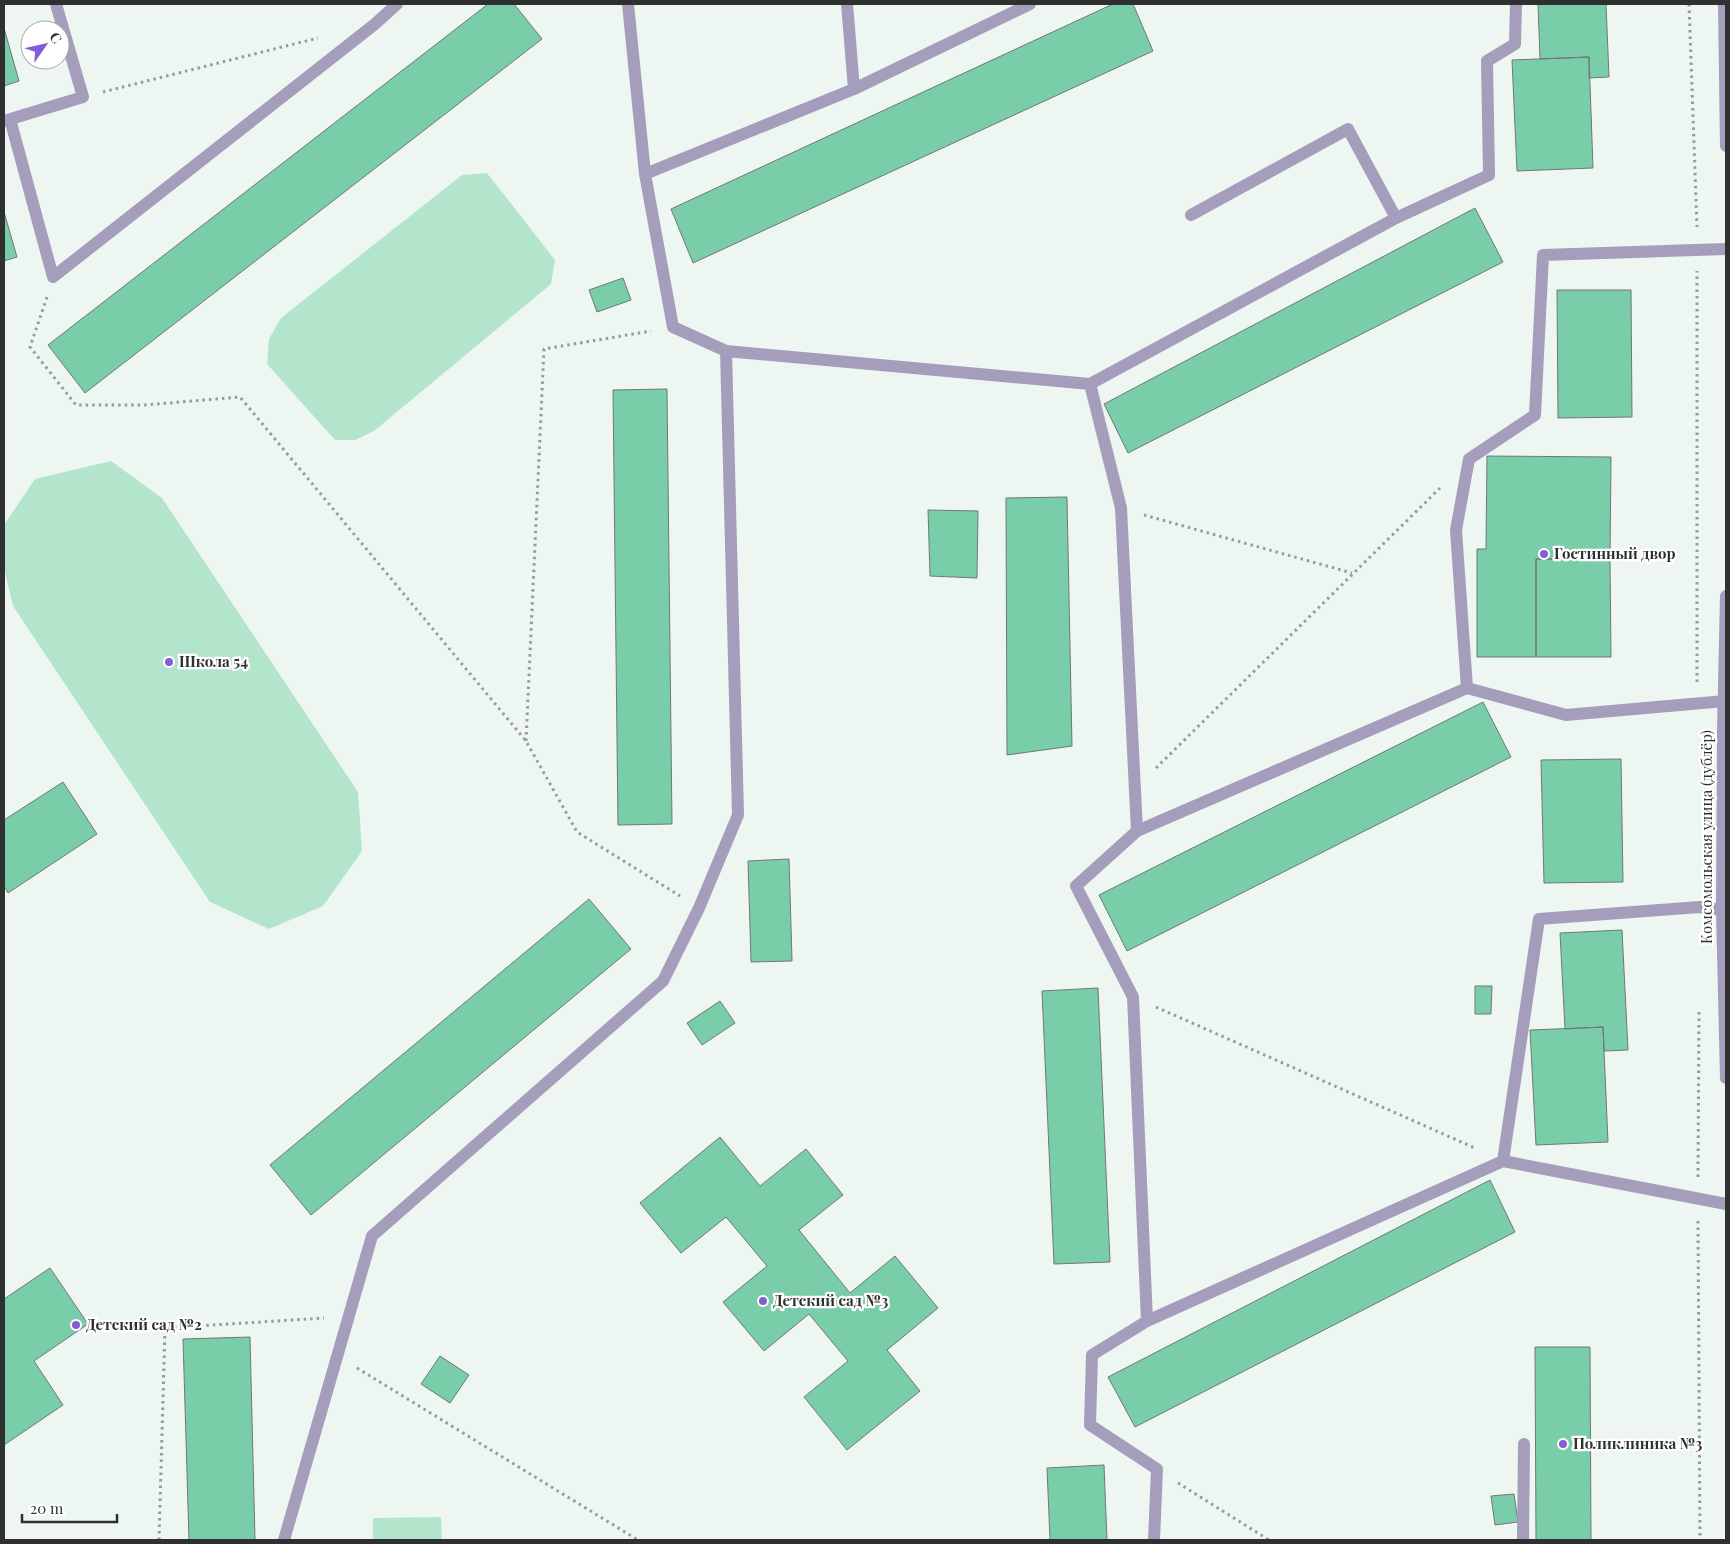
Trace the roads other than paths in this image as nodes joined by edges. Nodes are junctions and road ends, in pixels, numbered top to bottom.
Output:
1 (56, 4) edge
2 (397, 4) edge
3 (628, 4) edge
4 (846, 4) edge
5 (1030, 4) edge
6 (1516, 4) edge
7 (1724, 4) edge
8 (854, 89) junction
9 (7, 120) edge
10 (1726, 146) edge
11 (645, 174) junction
12 (1191, 215) dead end
13 (1396, 218) junction
14 (1726, 249) edge
15 (726, 351) junction
16 (1090, 384) junction
17 (1726, 596) edge
18 (1467, 688) junction
19 (1725, 701) junction
20 (1137, 831) junction
21 (1722, 910) junction
22 (1726, 1078) edge
23 (1503, 1161) junction
24 (1726, 1204) edge
25 (1147, 1321) junction
26 (1524, 1444) dead end
27 (284, 1540) edge
28 (1154, 1540) edge
29 (1524, 1540) edge

1 - 9 street
2 - 9 street
3 - 11 street
4 - 8 street
5 - 8 street
6 - 13 street
7 - 10 street
8 - 11 street
11 - 15 street
12 - 13 street
13 - 16 street
14 - 18 street
15 - 16 street
15 - 27 street
16 - 20 street
17 - 19 street, Комсомольская улица (дублёр)
18 - 19 street
18 - 20 street
19 - 21 street, Комсомольская улица (дублёр)
20 - 25 street
21 - 22 street, Комсомольская улица (дублёр)
21 - 23 street
23 - 24 street
23 - 25 street
25 - 28 street
26 - 29 street

